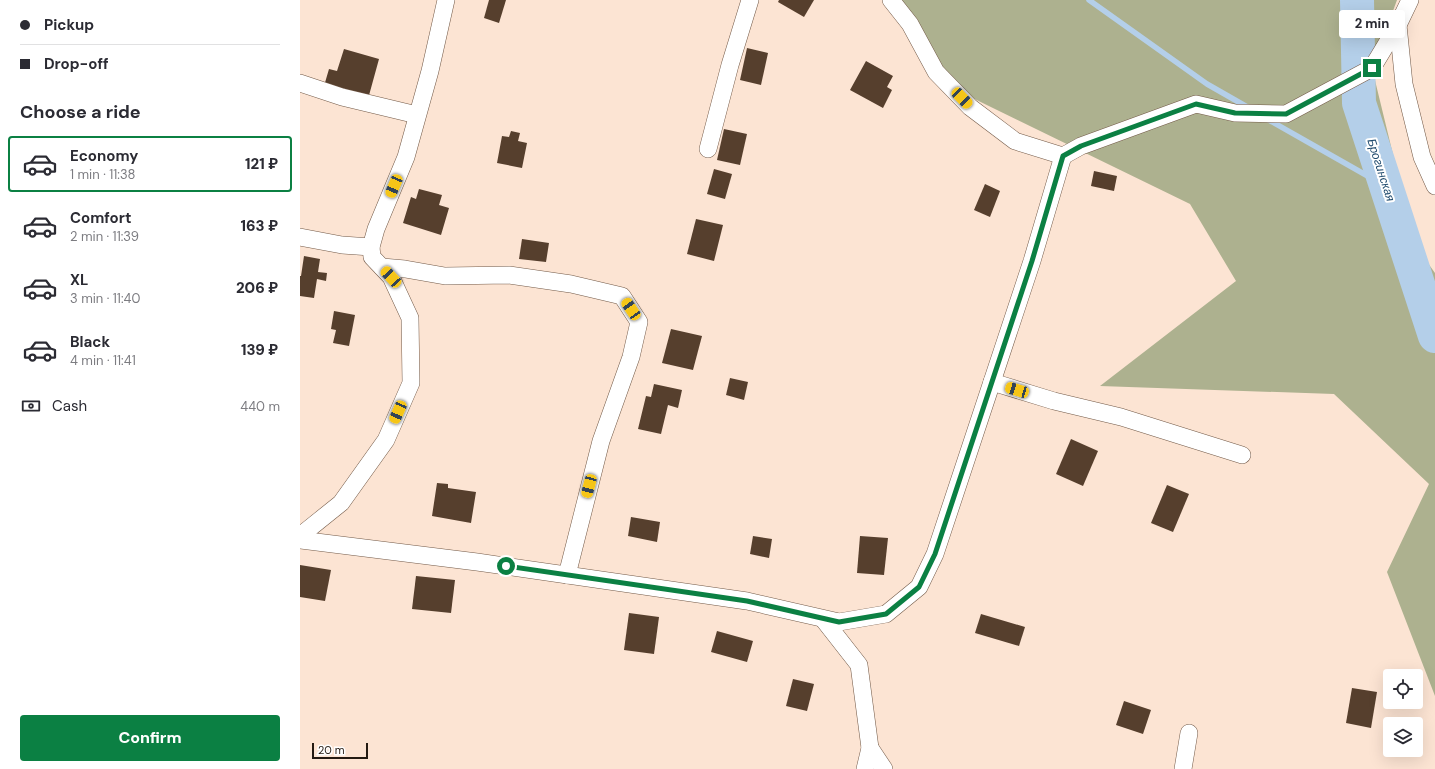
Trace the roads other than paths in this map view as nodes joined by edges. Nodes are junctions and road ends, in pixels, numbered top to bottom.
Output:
1 (446, 0) edge
2 (750, 0) edge
3 (891, 0) edge
4 (1410, 0) edge
5 (1398, 25) junction
6 (300, 83) edge
7 (417, 115) junction
8 (708, 149) dead end
9 (1063, 156) junction
10 (1435, 186) edge
11 (300, 237) edge
12 (371, 247) junction
13 (382, 267) junction
14 (992, 382) junction
15 (1242, 455) dead end
16 (300, 536) edge
17 (300, 540) edge
18 (566, 575) junction
19 (823, 619) junction
20 (1189, 733) dead end
21 (870, 748) junction
22 (865, 769) edge
23 (884, 769) edge
24 (1183, 769) edge

1 - 7 street
2 - 8 street
3 - 9 street
4 - 5 street
5 - 9 street
5 - 10 street
6 - 7 street
7 - 12 street
9 - 14 street
11 - 12 street
12 - 13 street
13 - 16 street
13 - 18 street
14 - 15 street
14 - 19 street
17 - 18 street
18 - 19 street
19 - 21 street
20 - 24 street
21 - 22 street
21 - 23 street

